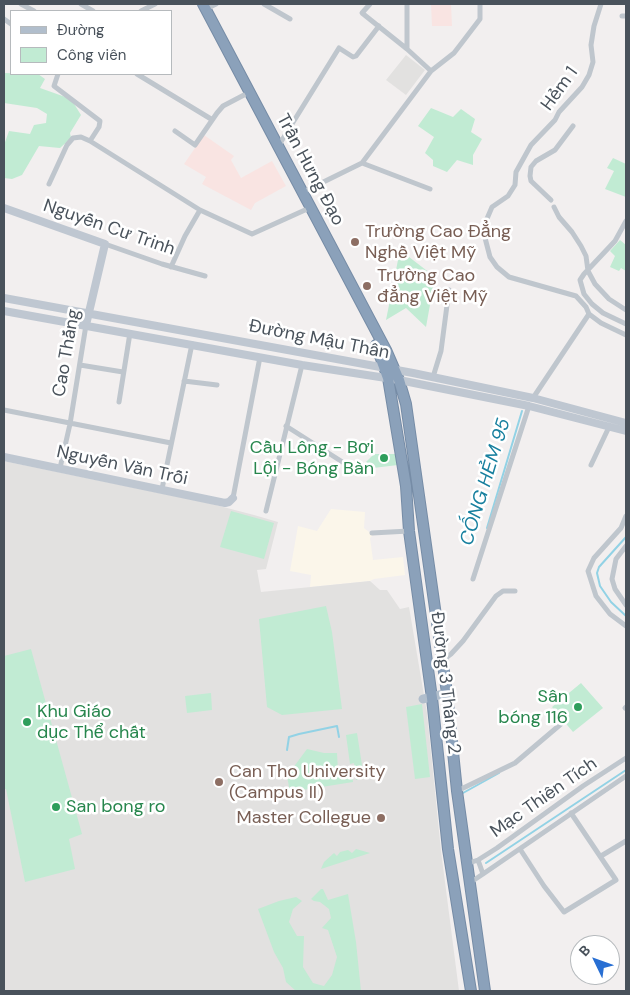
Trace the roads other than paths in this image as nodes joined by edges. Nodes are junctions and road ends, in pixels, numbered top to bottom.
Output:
1 (21, 4) edge
2 (155, 4) edge
3 (196, 4) edge
4 (216, 4) edge
5 (264, 4) edge
6 (370, 4) edge
7 (408, 4) edge
8 (480, 4) edge
9 (601, 4) edge
10 (205, 6) edge
11 (32, 10) edge
12 (143, 10) edge
13 (290, 19) dead end
14 (379, 26) junction
15 (407, 49) junction
16 (431, 71) junction
17 (58, 75) edge
18 (139, 75) edge
19 (244, 94) junction
20 (212, 119) junction
21 (573, 126) dead end
22 (175, 131) dead end
23 (90, 141) junction
24 (278, 146) junction
25 (362, 163) junction
26 (49, 184) dead end
27 (430, 189) dead end
28 (303, 192) junction
29 (551, 200) dead end
30 (554, 206) dead end
31 (4, 208) edge
32 (200, 210) junction
33 (305, 210) junction
34 (626, 221) edge
35 (105, 244) junction
36 (171, 267) junction
37 (588, 271) junction
38 (205, 276) dead end
39 (449, 290) dead end
40 (4, 298) edge
41 (626, 310) edge
42 (4, 311) edge
43 (88, 314) junction
44 (589, 314) junction
45 (626, 324) edge
46 (86, 326) junction
47 (130, 333) junction
48 (626, 336) edge
49 (236, 340) junction
50 (192, 344) junction
51 (233, 352) junction
52 (260, 357) junction
53 (302, 364) junction
54 (80, 365) junction
55 (123, 372) junction
56 (392, 374) junction
57 (433, 377) junction
58 (184, 381) junction
59 (217, 385) dead end
60 (533, 398) junction
61 (120, 402) dead end
62 (529, 406) junction
63 (4, 410) edge
64 (626, 423) edge
65 (70, 424) junction
66 (286, 426) junction
67 (609, 427) junction
68 (626, 431) edge
69 (172, 443) junction
70 (4, 457) edge
71 (344, 463) dead end
72 (591, 466) dead end
73 (60, 468) junction
74 (162, 489) junction
75 (233, 498) joint
76 (266, 511) dead end
77 (626, 516) edge
78 (409, 531) junction
79 (372, 533) dead end
80 (626, 546) edge
81 (473, 579) dead end
82 (515, 591) dead end
83 (626, 604) edge
84 (626, 626) edge
85 (442, 661) junction
86 (447, 693) junction
87 (427, 699) junction
88 (561, 724) dead end
89 (626, 758) edge
90 (626, 776) edge
91 (457, 791) junction
92 (571, 813) junction
93 (626, 841) edge
94 (520, 848) junction
95 (600, 856) junction
96 (473, 862) junction
97 (483, 874) junction
98 (470, 882) junction
99 (471, 991) edge
100 (485, 991) edge

1 - 11 street
2 - 12 street
3 - 19 highway, Trần Hưng Đạo
4 - 10 street
5 - 13 street
6 - 14 street
7 - 15 street
8 - 16 street
9 - 44 street, Hẻm 1
10 - 24 highway, Trần Hưng Đạo
14 - 15 street
14 - 24 street
15 - 16 street
16 - 25 street
17 - 23 street
18 - 20 street
19 - 20 street
19 - 33 highway, Trần Hưng Đạo
20 - 22 street
21 - 29 street
23 - 26 street
23 - 32 street
24 - 28 highway, Trần Hưng Đạo
25 - 27 street
25 - 28 street
28 - 56 highway, Trần Hưng Đạo
30 - 37 street
31 - 35 main road, Nguyễn Cư Trinh
32 - 33 street
32 - 36 street
33 - 56 highway, Trần Hưng Đạo
34 - 37 street
35 - 36 street, Nguyễn Cư Trinh
35 - 43 main road, Cao Thắng
36 - 38 street, Nguyễn Cư Trinh
37 - 41 street
37 - 45 street
39 - 57 street
40 - 43 main road, Đường Mậu Thân
42 - 46 main road, Đường Mậu Thân
43 - 46 main road, Cao Thắng
43 - 49 main road, Đường Mậu Thân
44 - 48 street, Hẻm 1
44 - 60 street
46 - 47 main road, Đường Mậu Thân
46 - 54 street, Cao Thắng
47 - 50 main road, Đường Mậu Thân
47 - 55 street
49 - 51 main road
49 - 56 main road, Đường Mậu Thân
50 - 51 main road, Đường Mậu Thân
50 - 58 street
51 - 52 main road, Đường Mậu Thân
52 - 53 main road, Đường Mậu Thân
52 - 75 street
53 - 56 main road, Đường Mậu Thân
53 - 66 street
54 - 55 street
54 - 65 street, Cao Thắng
55 - 61 street
56 - 57 main road, Đường Mậu Thân
56 - 62 main road, Đường Mậu Thân
56 - 78 highway, Đường 3 Tháng 2
56 - 85 highway, Đường 3 Tháng 2
57 - 60 main road, Đường Mậu Thân
58 - 59 street
58 - 69 street
60 - 62 main road
60 - 64 main road, Đường Mậu Thân
62 - 67 main road, Đường Mậu Thân
62 - 81 street
63 - 65 street
65 - 69 street
65 - 73 street, Cao Thắng
66 - 71 street
66 - 76 street
67 - 68 main road, Đường Mậu Thân
67 - 72 street
69 - 74 street
70 - 73 main road, Nguyễn Văn Trỗi
73 - 74 main road, Nguyễn Văn Trỗi
74 - 75 main road, Nguyễn Văn Trỗi
77 - 84 street
78 - 79 street
78 - 87 highway, Đường 3 Tháng 2
80 - 83 street
82 - 85 street
85 - 86 highway, Đường 3 Tháng 2
86 - 87 main road
86 - 91 highway, Đường 3 Tháng 2
87 - 99 highway, Đường 3 Tháng 2
88 - 91 street
89 - 96 street, Mạc Thiên Tích
90 - 92 street, Mạc Thiên Tích
91 - 96 highway, Đường 3 Tháng 2
92 - 94 street, Mạc Thiên Tích
92 - 95 street
93 - 95 street
94 - 95 street
94 - 97 street, Mạc Thiên Tích
96 - 97 street
96 - 98 highway, Đường 3 Tháng 2
97 - 98 street, Mạc Thiên Tích
98 - 100 highway, Đường 3 Tháng 2

